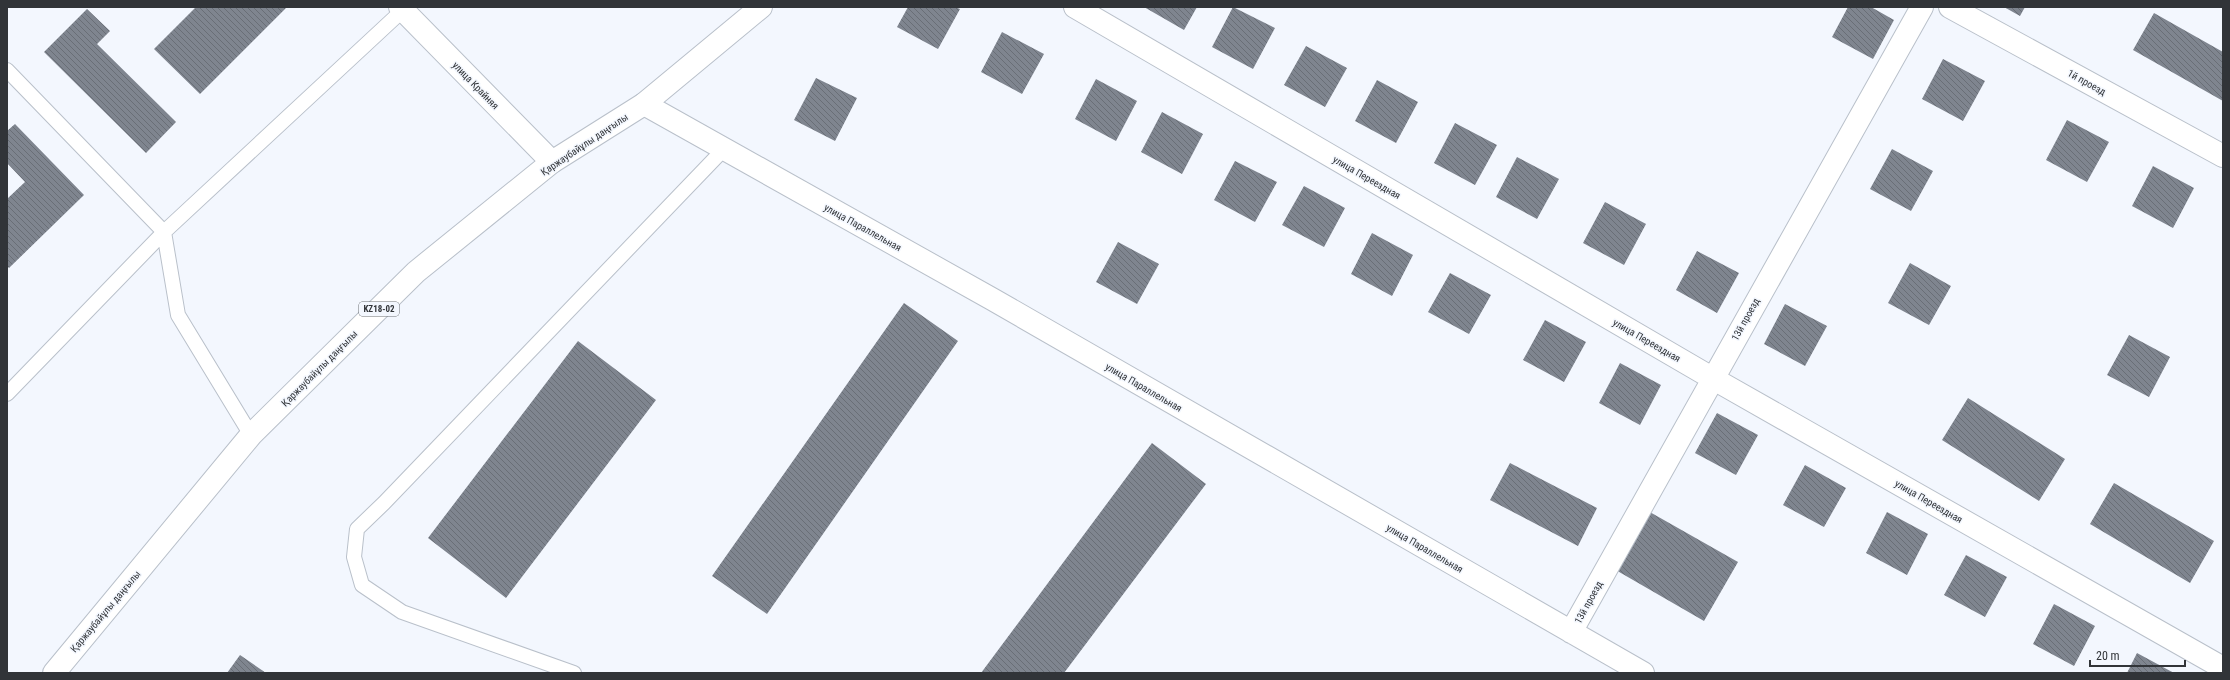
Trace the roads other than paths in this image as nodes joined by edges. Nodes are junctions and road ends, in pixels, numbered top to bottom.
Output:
1 (761, 7) edge
2 (1075, 7) edge
3 (1922, 7) edge
4 (1950, 7) edge
5 (401, 9) edge
6 (7, 70) edge
7 (644, 104) junction
8 (724, 149) junction
9 (2223, 156) edge
10 (552, 162) junction
11 (164, 232) junction
12 (1712, 378) junction
13 (7, 394) edge
14 (251, 435) junction
15 (1571, 632) junction
16 (2223, 668) edge
17 (54, 673) edge
18 (574, 673) edge
19 (1643, 673) edge

1 - 7 main road, Қаржаубайұлы даңғылы / KZ18-02
2 - 12 main road, улица Переездная
3 - 12 main road, 13й проезд
4 - 9 main road, 1й проезд
5 - 10 main road, улица Крайняя
5 - 11 lane
6 - 11 lane
7 - 8 main road, улица Параллельная
7 - 10 main road, Қаржаубайұлы даңғылы / KZ18-02
8 - 15 main road, улица Параллельная
8 - 18 lane
10 - 14 main road, Қаржаубайұлы даңғылы / KZ18-02
11 - 13 lane
11 - 14 lane
12 - 15 main road, 13й проезд
12 - 16 main road, улица Переездная
14 - 17 main road, Қаржаубайұлы даңғылы / KZ18-02
15 - 19 main road, улица Параллельная

